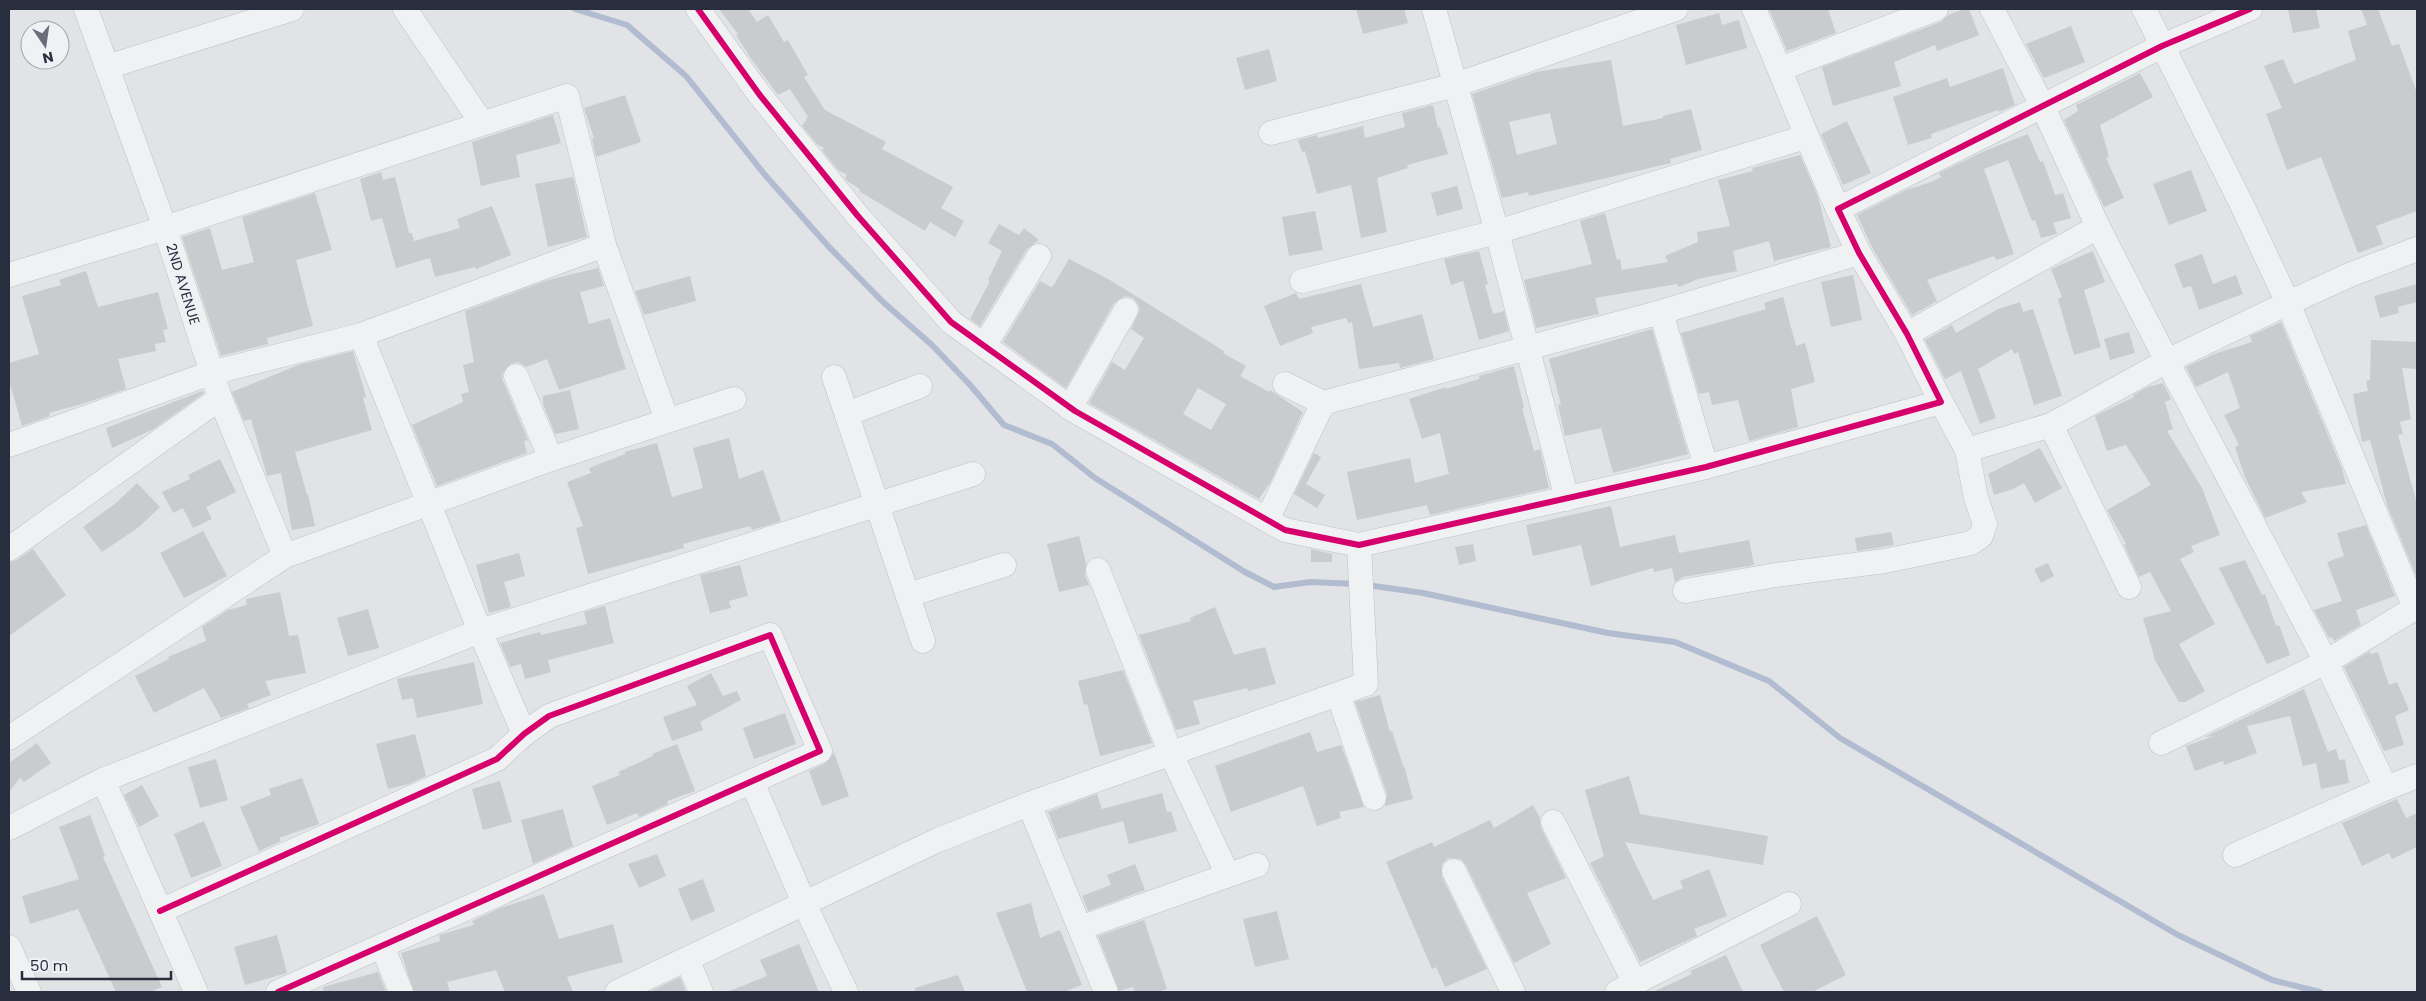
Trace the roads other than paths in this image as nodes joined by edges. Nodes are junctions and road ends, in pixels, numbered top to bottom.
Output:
1 (86, 9) edge
2 (292, 9) edge
3 (405, 9) edge
4 (698, 9) edge
5 (1434, 9) edge
6 (1676, 9) edge
7 (1754, 9) edge
8 (1936, 9) edge
9 (1992, 9) edge
10 (2144, 9) edge
11 (2250, 9) edge
12 (2162, 46) junction
13 (107, 67) junction
14 (1780, 69) junction
15 (1455, 85) junction
16 (2043, 107) junction
17 (482, 123) junction
18 (1271, 133) dead end
19 (1805, 137) junction
20 (1838, 208) junction
21 (2098, 227) junction
22 (165, 228) junction
23 (1497, 232) junction
24 (604, 245) junction
25 (2417, 249) edge
26 (1859, 253) junction
27 (1039, 256) dead end
28 (9, 276) edge
29 (1302, 281) dead end
30 (2288, 303) junction
31 (1126, 310) dead end
32 (1661, 312) junction
33 (1907, 334) junction
34 (361, 335) junction
35 (984, 346) junction
36 (1527, 347) junction
37 (2167, 361) junction
38 (211, 373) junction
39 (516, 376) dead end
40 (834, 377) dead end
41 (1285, 384) dead end
42 (920, 386) dead end
43 (220, 398) junction
44 (734, 399) dead end
45 (1323, 402) junction
46 (1941, 402) junction
47 (1070, 408) junction
48 (847, 414) junction
49 (667, 420) junction
50 (2052, 425) junction
51 (9, 445) edge
52 (1967, 450) junction
53 (551, 459) junction
54 (1706, 467) junction
55 (973, 474) dead end
56 (1567, 500) junction
57 (429, 504) junction
58 (878, 505) junction
59 (1268, 520) junction
60 (1359, 545) junction
61 (9, 548) edge
62 (285, 556) junction
63 (1004, 565) dead end
64 (1098, 570) dead end
65 (2128, 588) dead end
66 (1685, 591) dead end
67 (908, 595) junction
68 (2416, 608) edge
69 (480, 631) junction
70 (922, 641) dead end
71 (2326, 662) junction
72 (1338, 694) junction
73 (524, 734) junction
74 (9, 738) edge
75 (2161, 743) dead end
76 (1171, 754) junction
77 (2417, 776) edge
78 (103, 780) junction
79 (752, 782) junction
80 (2386, 788) junction
81 (1374, 798) dead end
82 (1028, 804) junction
83 (1553, 822) dead end
84 (9, 828) edge
85 (2235, 855) dead end
86 (1257, 865) dead end
87 (1454, 871) dead end
88 (1228, 875) junction
89 (804, 903) junction
90 (1789, 904) dead end
91 (160, 911) junction
92 (1080, 928) junction
93 (382, 946) junction
94 (9, 947) edge
95 (687, 959) junction
96 (1626, 987) edge
97 (29, 992) edge
98 (196, 992) edge
99 (278, 992) edge
100 (401, 992) edge
101 (617, 992) edge
102 (701, 992) edge
103 (846, 992) edge
104 (1106, 992) edge
105 (1513, 992) edge

1 - 13 street, 2ND AVENUE
2 - 13 street
3 - 17 street
4 - 35 street
5 - 15 street
6 - 15 street
7 - 14 street
8 - 14 street
9 - 16 street
10 - 12 street
11 - 12 street
12 - 16 street
12 - 30 street
13 - 22 street, 2ND AVENUE
14 - 19 street
15 - 18 street
15 - 23 street
16 - 20 street
16 - 21 street
17 - 22 street
17 - 24 street
19 - 20 street
19 - 23 street
20 - 26 street
21 - 33 street
21 - 37 street
22 - 28 street
22 - 38 street, 2ND AVENUE
23 - 29 street
23 - 36 street
24 - 34 street
24 - 49 street
25 - 30 street
26 - 32 street
26 - 33 street
27 - 35 street
30 - 37 street
30 - 68 street
31 - 47 street
32 - 36 street
32 - 54 street
33 - 46 street
34 - 38 street
34 - 57 street
35 - 47 street
36 - 45 street
36 - 56 street
37 - 50 street
37 - 71 street
38 - 43 street, 2ND AVENUE
38 - 51 street
39 - 53 street
40 - 48 street
41 - 45 street
42 - 48 street
43 - 61 street
43 - 62 street, 2ND AVENUE
44 - 49 street
45 - 59 street
46 - 52 street
46 - 54 street
47 - 59 street
48 - 58 street
49 - 53 street
50 - 52 street
50 - 65 street
52 - 66 street
53 - 57 street
54 - 56 street
55 - 58 street
56 - 60 street
57 - 62 street
57 - 69 street
58 - 67 street
58 - 69 street
59 - 60 street
60 - 72 street
62 - 74 street
63 - 67 street
64 - 76 street
67 - 70 street
68 - 71 street
69 - 73 street
69 - 78 street
71 - 75 street
71 - 80 street
72 - 76 street
72 - 81 street
73 - 79 street
73 - 91 street
76 - 82 street
76 - 88 street
77 - 80 street
78 - 84 street
78 - 91 street
79 - 89 street
79 - 93 street
80 - 85 street
82 - 89 street
82 - 92 street
83 - 96 street
86 - 88 street
87 - 105 street
88 - 92 street
89 - 95 street
89 - 103 street
90 - 96 street
91 - 98 street
92 - 104 street
93 - 99 street
93 - 100 street
94 - 97 street
95 - 101 street
95 - 102 street

